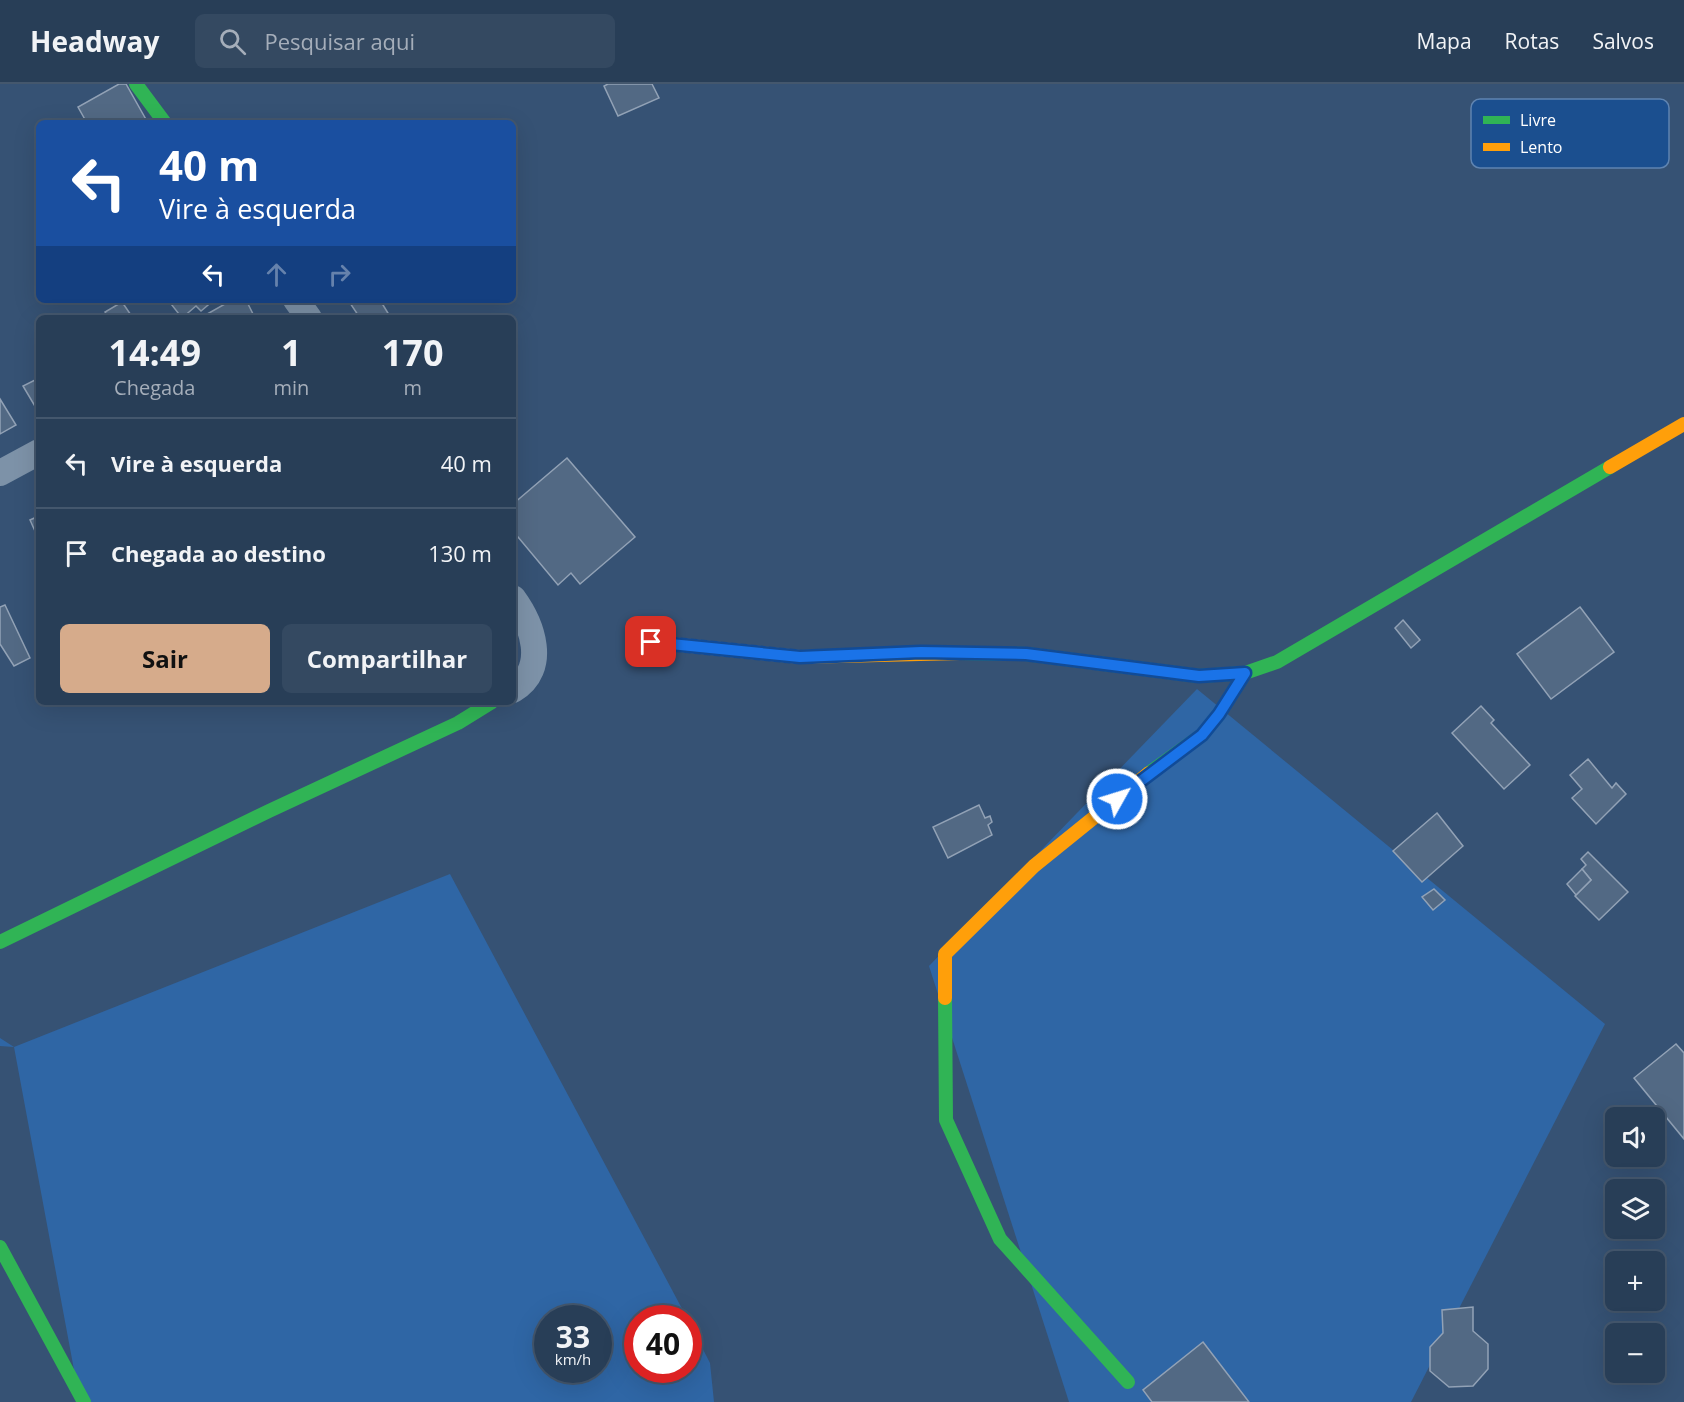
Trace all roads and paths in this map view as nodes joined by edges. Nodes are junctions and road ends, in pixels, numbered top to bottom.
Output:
1 (136, 84) edge
2 (163, 120) edge
3 (1684, 424) edge
4 (36, 454) edge
5 (0, 473) edge
6 (516, 602) edge
7 (651, 642) dead end
8 (1245, 673) junction
9 (516, 687) edge
10 (487, 705) edge
11 (0, 942) edge
12 (0, 1247) edge
13 (1128, 1382) dead end
14 (84, 1402) edge

1 - 2 street
3 - 8 street
4 - 5 street
6 - 9 street
7 - 8 street
8 - 13 street
10 - 11 street
12 - 14 street

